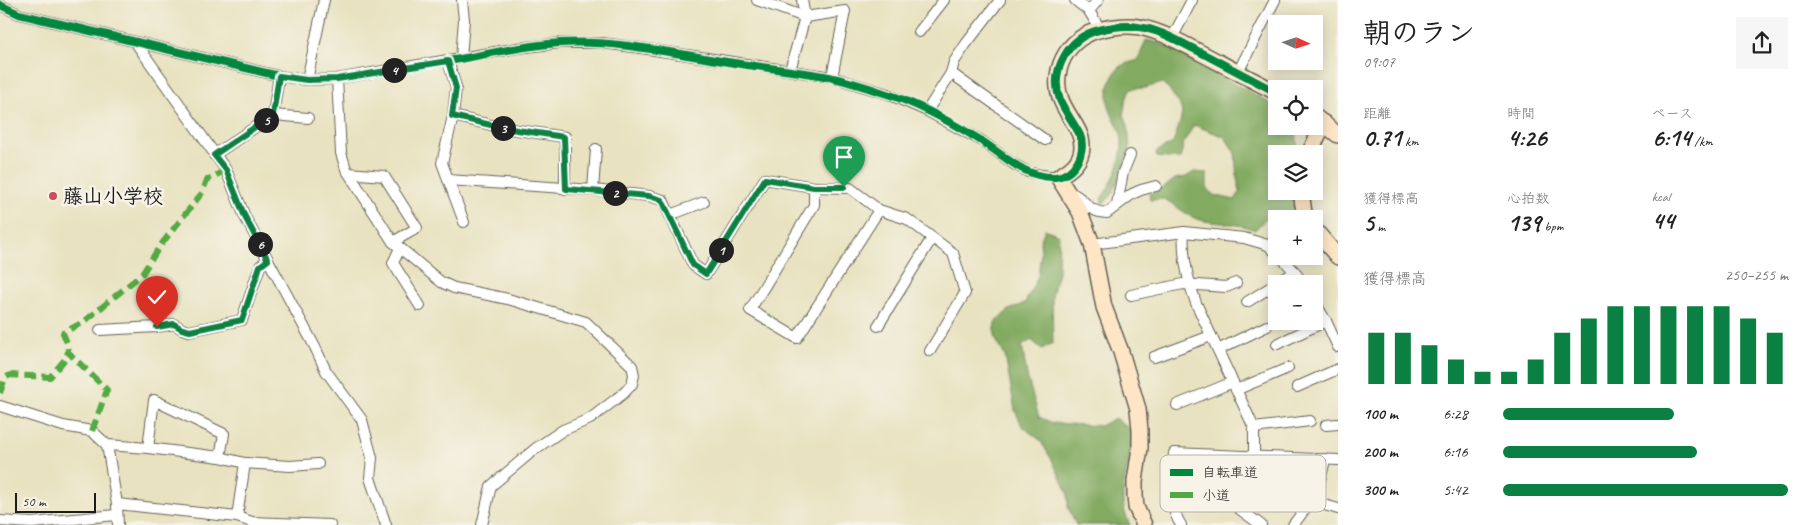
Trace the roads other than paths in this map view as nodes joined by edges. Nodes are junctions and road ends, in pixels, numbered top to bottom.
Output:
1 (324, 0) edge
2 (462, 0) edge
3 (758, 0) edge
4 (802, 0) edge
5 (944, 0) edge
6 (1000, 0) edge
7 (1075, 0) edge
8 (1098, 0) edge
9 (1192, 0) edge
10 (1275, 0) edge
11 (0, 5) edge
12 (1089, 11) junction
13 (805, 17) junction
14 (1100, 29) junction
15 (919, 32) dead end
16 (1172, 38) junction
17 (136, 43) junction
18 (461, 58) junction
19 (448, 61) junction
20 (790, 70) junction
21 (1238, 72) junction
22 (951, 73) junction
23 (279, 76) junction
24 (832, 78) junction
25 (337, 79) junction
26 (307, 80) junction
27 (1268, 88) edge
28 (927, 111) junction
29 (273, 115) junction
30 (452, 116) junction
31 (308, 118) dead end
32 (1323, 123) edge
33 (1338, 134) edge
34 (1045, 140) dead end
35 (596, 149) dead end
36 (214, 155) junction
37 (1130, 155) dead end
38 (349, 173) junction
39 (1058, 177) junction
40 (448, 180) junction
41 (1156, 186) dead end
42 (814, 187) junction
43 (566, 189) junction
44 (593, 190) junction
45 (1066, 191) junction
46 (704, 202) dead end
47 (1117, 204) junction
48 (880, 210) junction
49 (670, 214) junction
50 (464, 222) dead end
51 (1184, 232) junction
52 (932, 238) junction
53 (1323, 240) edge
54 (1092, 244) junction
55 (397, 245) junction
56 (1268, 245) edge
57 (1338, 257) edge
58 (268, 260) junction
59 (1289, 265) edge
60 (1296, 272) junction
61 (1298, 275) edge
62 (1236, 283) dead end
63 (1190, 285) junction
64 (1131, 295) dead end
65 (1247, 302) dead end
66 (420, 306) dead end
67 (1323, 316) edge
68 (1326, 321) junction
69 (878, 326) dead end
70 (1267, 326) dead end
71 (100, 330) dead end
72 (1211, 336) junction
73 (1277, 344) dead end
74 (1338, 347) edge
75 (1218, 350) junction
76 (930, 351) dead end
77 (1154, 357) dead end
78 (1288, 368) dead end
79 (1338, 370) edge
80 (1234, 386) junction
81 (1297, 387) dead end
82 (1177, 405) dead end
83 (0, 406) edge
84 (1310, 421) dead end
85 (1338, 424) edge
86 (1326, 425) dead end
87 (1254, 428) junction
88 (107, 445) junction
89 (148, 448) junction
90 (1174, 455) edge
91 (1254, 455) joint
92 (220, 457) junction
93 (245, 463) junction
94 (318, 464) dead end
95 (1326, 505) edge
96 (1338, 509) edge
97 (1175, 512) edge
98 (1243, 512) edge
99 (1303, 512) edge
100 (117, 515) edge
101 (238, 517) junction
102 (0, 521) edge
103 (252, 524) edge
104 (330, 525) edge
105 (386, 525) edge
106 (482, 525) edge
107 (1144, 525) edge
108 (1181, 525) edge
109 (1261, 525) edge
110 (1294, 525) edge

1 - 26 street
2 - 18 street
3 - 13 street
4 - 13 street
5 - 15 street
6 - 22 street
7 - 12 street
8 - 12 street
9 - 16 street
10 - 21 street
11 - 17 street
12 - 14 street
13 - 20 street
13 - 24 street
14 - 16 street
14 - 39 street
16 - 21 street
17 - 23 street
17 - 36 street
18 - 19 street
18 - 20 street
19 - 25 street
19 - 30 street
20 - 24 street
21 - 27 street
22 - 28 street
22 - 34 street
23 - 26 street
23 - 29 street
24 - 28 street
25 - 26 street
25 - 38 street
28 - 39 street
29 - 31 street
29 - 36 street
30 - 40 street
30 - 43 street
32 - 33 street
35 - 44 street
36 - 58 street
37 - 47 street
38 - 55 street
38 - 55 street
39 - 45 street
40 - 43 street
40 - 50 street
41 - 47 street
42 - 48 street
42 - 48 street
42 - 49 street
43 - 44 street
44 - 49 street
45 - 47 street
45 - 54 street
46 - 49 street
48 - 52 street
51 - 54 street
51 - 56 street
51 - 63 street
52 - 69 street
52 - 76 street
53 - 57 street
54 - 107 street
55 - 66 street
55 - 106 street
58 - 71 street
58 - 105 street
59 - 60 street
60 - 61 street
60 - 65 street
62 - 63 street
63 - 64 street
63 - 72 street
67 - 68 street
68 - 73 street
68 - 74 street
70 - 75 street
72 - 75 street
72 - 77 street
75 - 80 street
78 - 80 street
79 - 81 street
80 - 82 street
80 - 87 street
83 - 88 street
84 - 87 street
85 - 86 street
87 - 91 street
88 - 89 street
88 - 100 street
89 - 92 street
89 - 92 street
90 - 91 street
92 - 93 street
93 - 94 street
93 - 101 street
95 - 96 street
97 - 108 street
98 - 109 street
99 - 110 street
100 - 101 street
100 - 102 street
101 - 103 street
103 - 104 street

